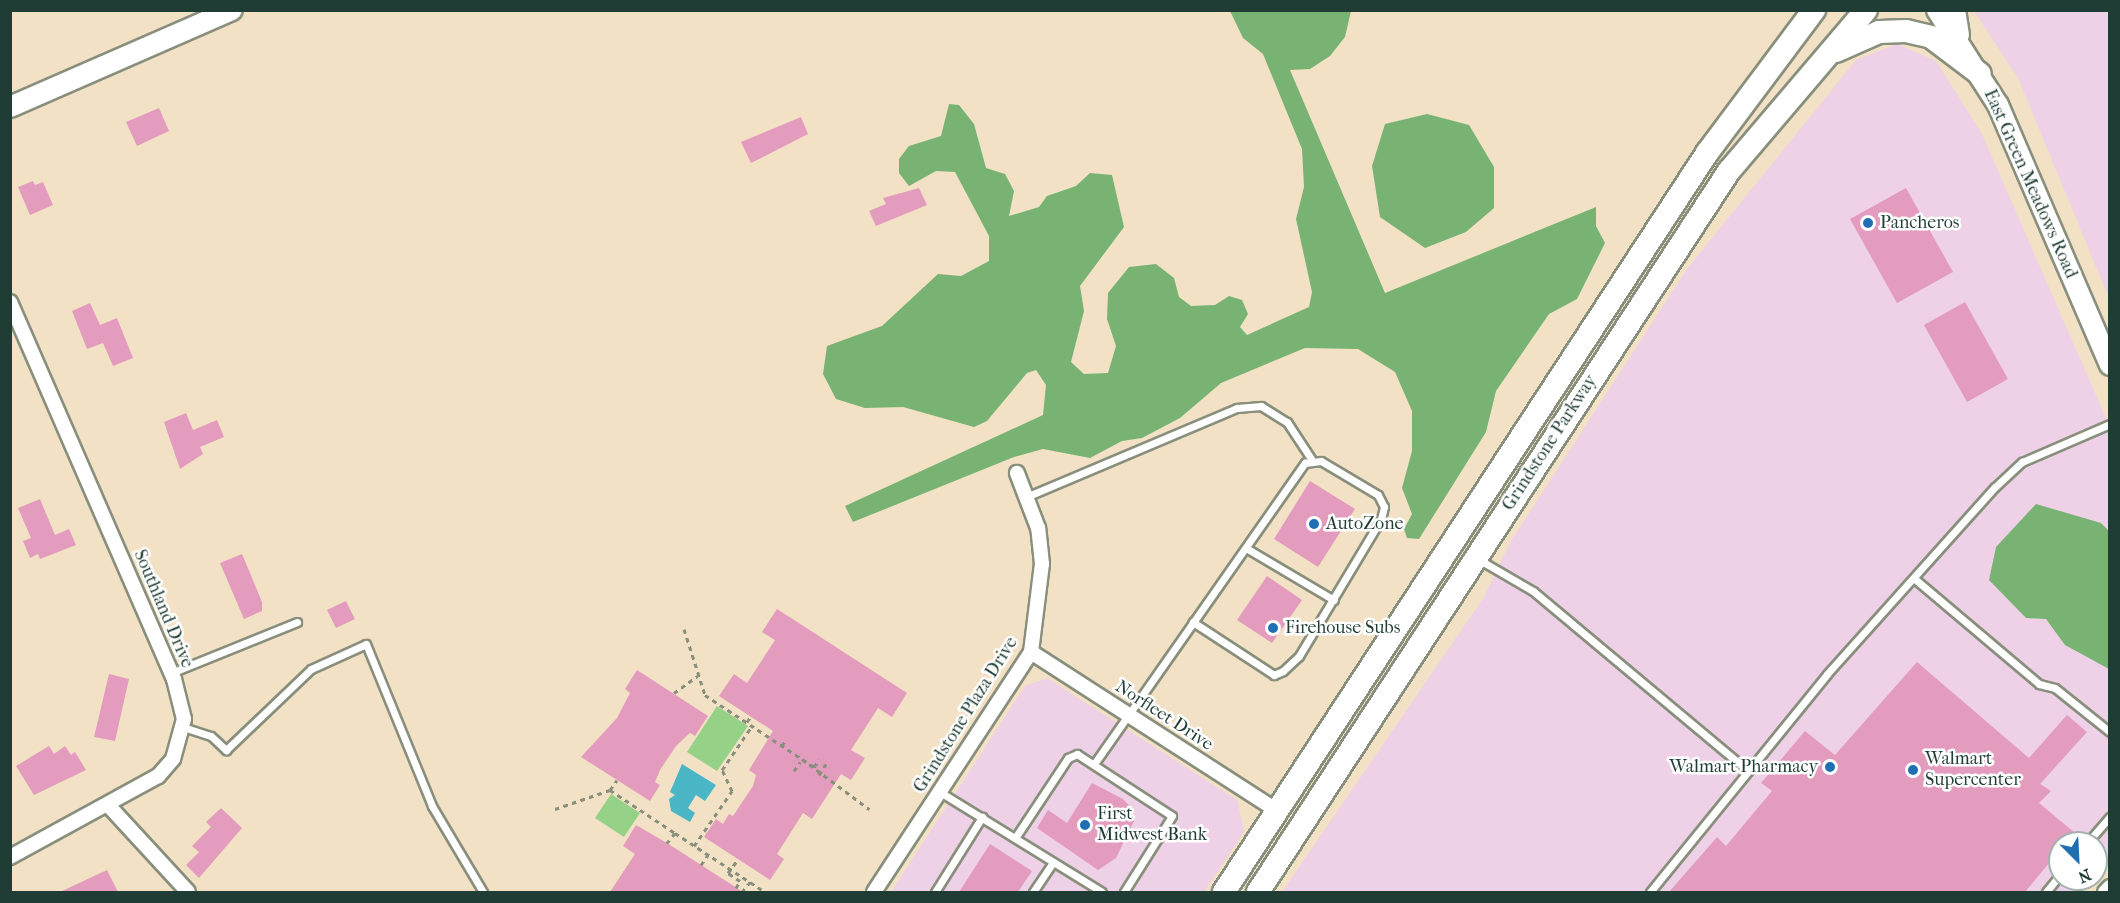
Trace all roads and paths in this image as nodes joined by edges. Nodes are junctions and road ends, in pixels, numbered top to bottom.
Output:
1 (232, 10) edge
2 (1814, 10) edge
3 (1866, 10) edge
4 (1937, 10) edge
5 (1954, 10) edge
6 (1958, 35) junction
7 (1819, 61) junction
8 (1980, 74) junction
9 (10, 107) edge
10 (10, 302) edge
11 (2109, 365) edge
12 (2109, 424) edge
13 (1312, 460) junction
14 (1017, 473) dead end
15 (1026, 497) junction
16 (1246, 548) junction
17 (1476, 558) junction
18 (1916, 580) junction
19 (1334, 600) junction
20 (297, 622) dead end
21 (1193, 622) junction
22 (684, 630) dead end
23 (1031, 652) junction
24 (171, 673) junction
25 (697, 676) junction
26 (674, 693) dead end
27 (1128, 715) junction
28 (751, 716) dead end
29 (747, 723) junction
30 (752, 726) junction
31 (183, 727) junction
32 (2109, 732) edge
33 (786, 739) dead end
34 (782, 746) junction
35 (819, 760) dead end
36 (801, 761) junction
37 (826, 764) dead end
38 (1094, 764) junction
39 (1747, 770) junction
40 (794, 771) dead end
41 (819, 775) junction
42 (617, 780) dead end
43 (610, 790) junction
44 (940, 792) junction
45 (108, 805) junction
46 (555, 809) dead end
47 (869, 809) dead end
48 (1278, 811) junction
49 (2109, 817) edge
50 (982, 818) junction
51 (2097, 831) edge
52 (675, 833) junction
53 (1015, 838) junction
54 (667, 843) dead end
55 (694, 846) junction
56 (708, 855) junction
57 (10, 857) edge
58 (738, 859) dead end
59 (1053, 862) junction
60 (701, 865) dead end
61 (731, 870) junction
62 (750, 882) junction
63 (2109, 887) edge
64 (736, 888) dead end
65 (188, 892) edge
66 (483, 892) edge
67 (742, 892) edge
68 (765, 892) edge
69 (874, 892) edge
70 (935, 892) edge
71 (1033, 892) edge
72 (1102, 892) edge
73 (1124, 892) edge
74 (1224, 892) edge
75 (1258, 892) edge
76 (1650, 892) edge
77 (2105, 892) edge

1 - 9 street
2 - 48 main road, Grindstone Parkway
3 - 7 main road, Grindstone Parkway
4 - 6 street, East Green Meadows Road
5 - 6 main road
6 - 8 street, East Green Meadows Road
7 - 8 main road
7 - 17 main road, Grindstone Parkway
8 - 11 street, East Green Meadows Road
10 - 24 street, Southland Drive
12 - 18 lane
13 - 15 lane
13 - 16 lane
13 - 19 lane
14 - 15 street, Grindstone Plaza Drive
15 - 23 street, Grindstone Plaza Drive
16 - 19 lane
16 - 21 lane
17 - 39 lane
17 - 75 main road, Grindstone Parkway
18 - 32 lane
18 - 39 lane
19 - 21 lane
20 - 24 lane
21 - 27 lane
22 - 25 path
23 - 27 street, Norfleet Drive
23 - 44 street, Grindstone Plaza Drive
24 - 31 street, Southland Drive
25 - 26 path
25 - 29 path
27 - 38 lane
27 - 48 street, Norfleet Drive
28 - 29 path
29 - 30 path
30 - 34 path
30 - 55 path
31 - 45 street, Southland Drive
31 - 66 lane
33 - 34 path
34 - 36 path
35 - 36 path
36 - 40 path
36 - 41 path
37 - 41 path
38 - 53 lane
38 - 73 lane
39 - 76 lane
41 - 47 path
42 - 43 path
43 - 46 path
43 - 52 path
44 - 50 lane
44 - 69 street, Grindstone Plaza Drive
45 - 57 street, Southland Drive
45 - 65 street
48 - 74 main road, Grindstone Parkway
49 - 51 lane
50 - 53 lane
50 - 70 lane
52 - 54 path
52 - 55 path
53 - 59 lane
55 - 56 path
56 - 60 path
56 - 61 path
58 - 61 path
59 - 71 lane
59 - 72 lane
61 - 62 path
61 - 64 path
62 - 67 path
62 - 68 path
63 - 77 street

